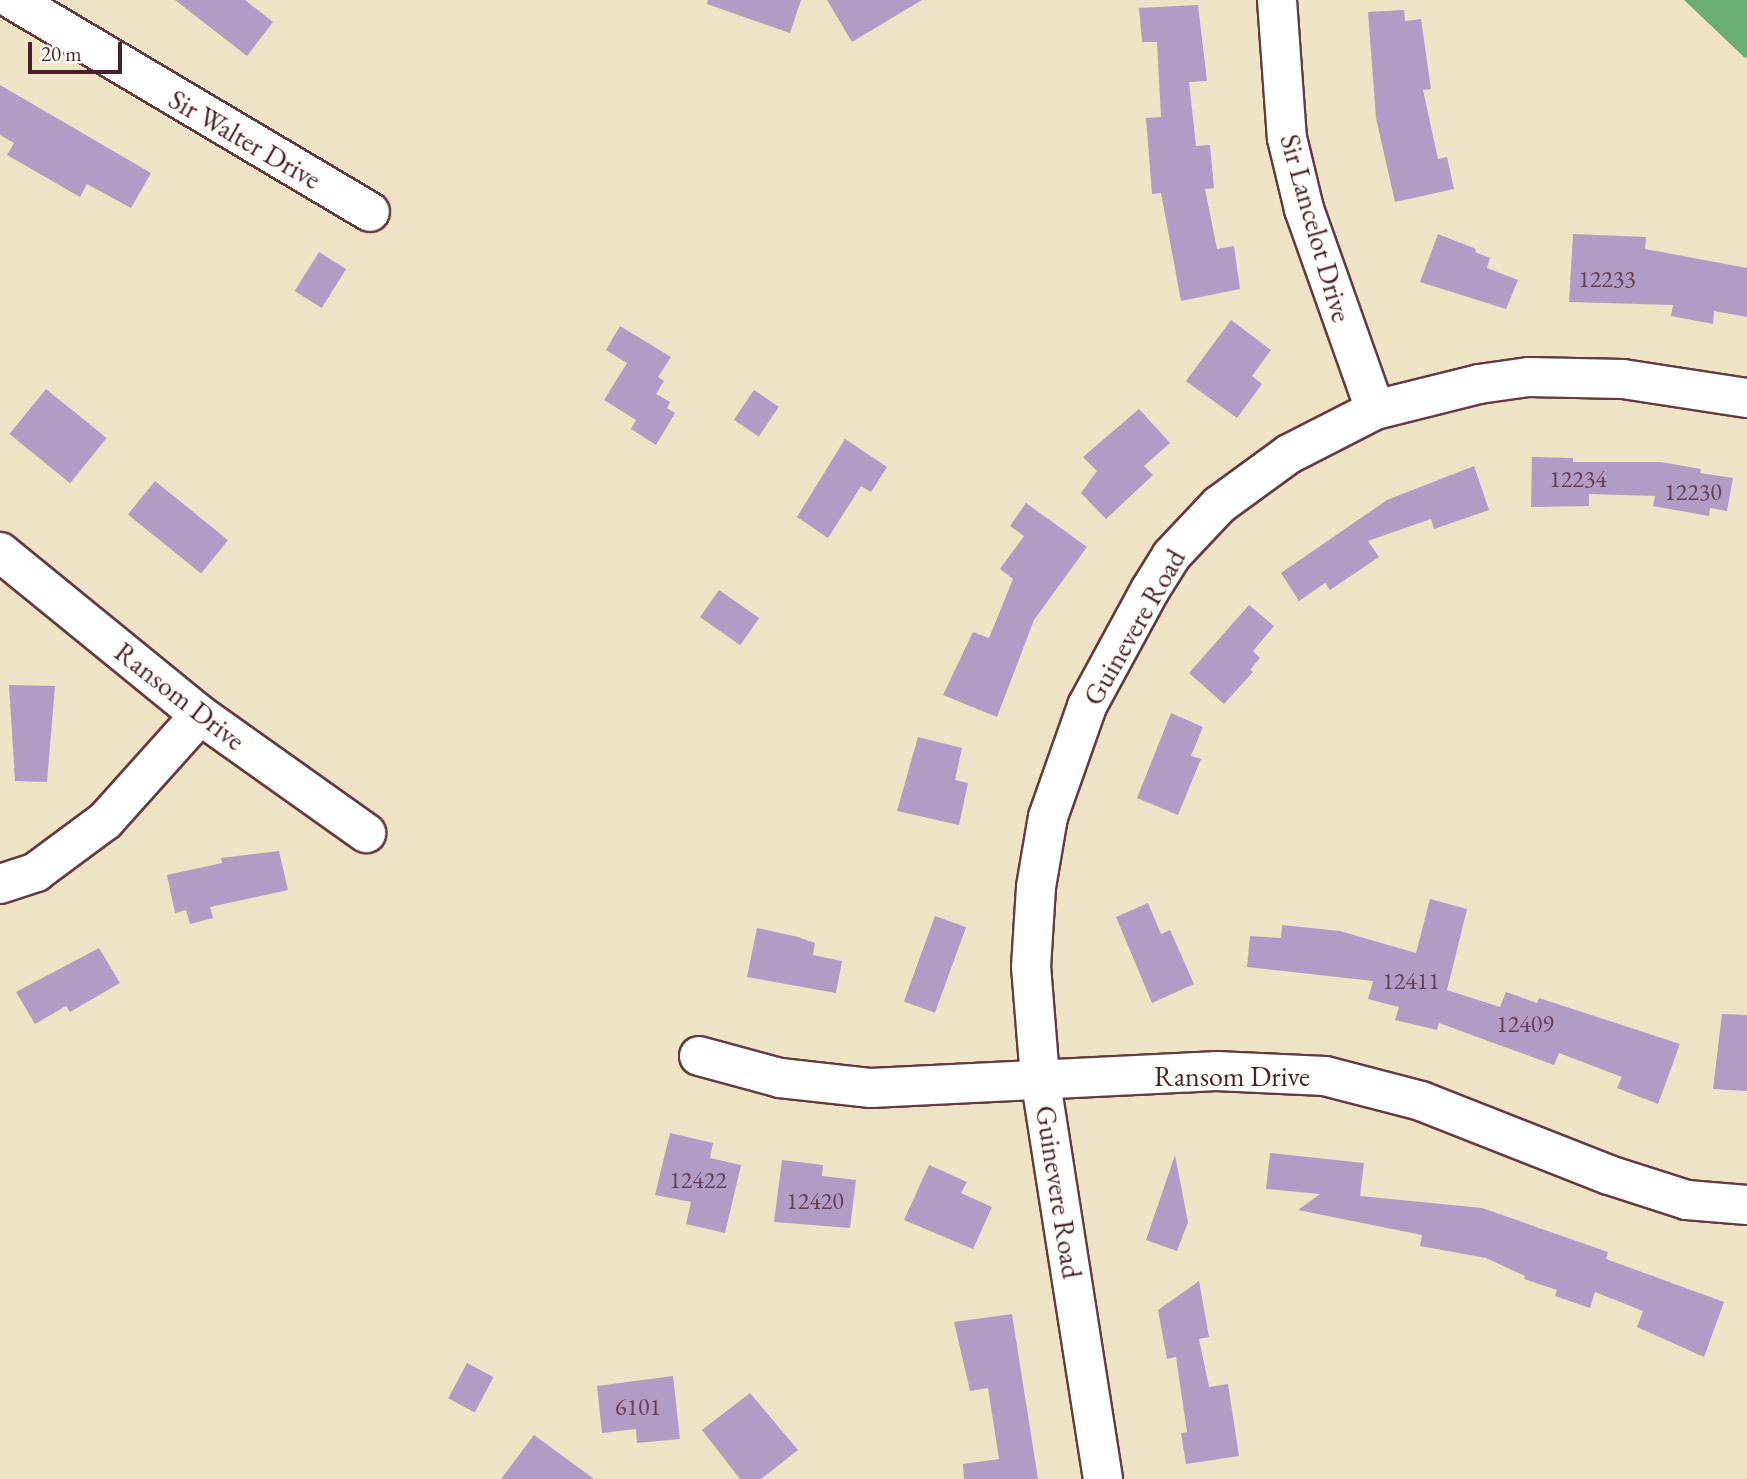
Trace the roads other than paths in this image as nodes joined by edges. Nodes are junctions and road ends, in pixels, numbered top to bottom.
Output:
1 (13, 0) edge
2 (1278, 0) edge
3 (370, 212) dead end
4 (1747, 398) edge
5 (1375, 410) junction
6 (0, 552) edge
7 (200, 715) junction
8 (366, 833) dead end
9 (0, 884) edge
10 (699, 1056) dead end
11 (1040, 1078) junction
12 (1747, 1205) edge
13 (1103, 1479) edge

1 - 3 street, Sir Walter Drive
2 - 5 street, Sir Lancelot Drive
4 - 5 street, Guinevere Road
5 - 11 street, Guinevere Road
6 - 7 street, Ransom Drive
7 - 8 street, Ransom Drive
7 - 9 street
10 - 11 street, Ransom Drive
11 - 12 street, Ransom Drive
11 - 13 street, Guinevere Road

